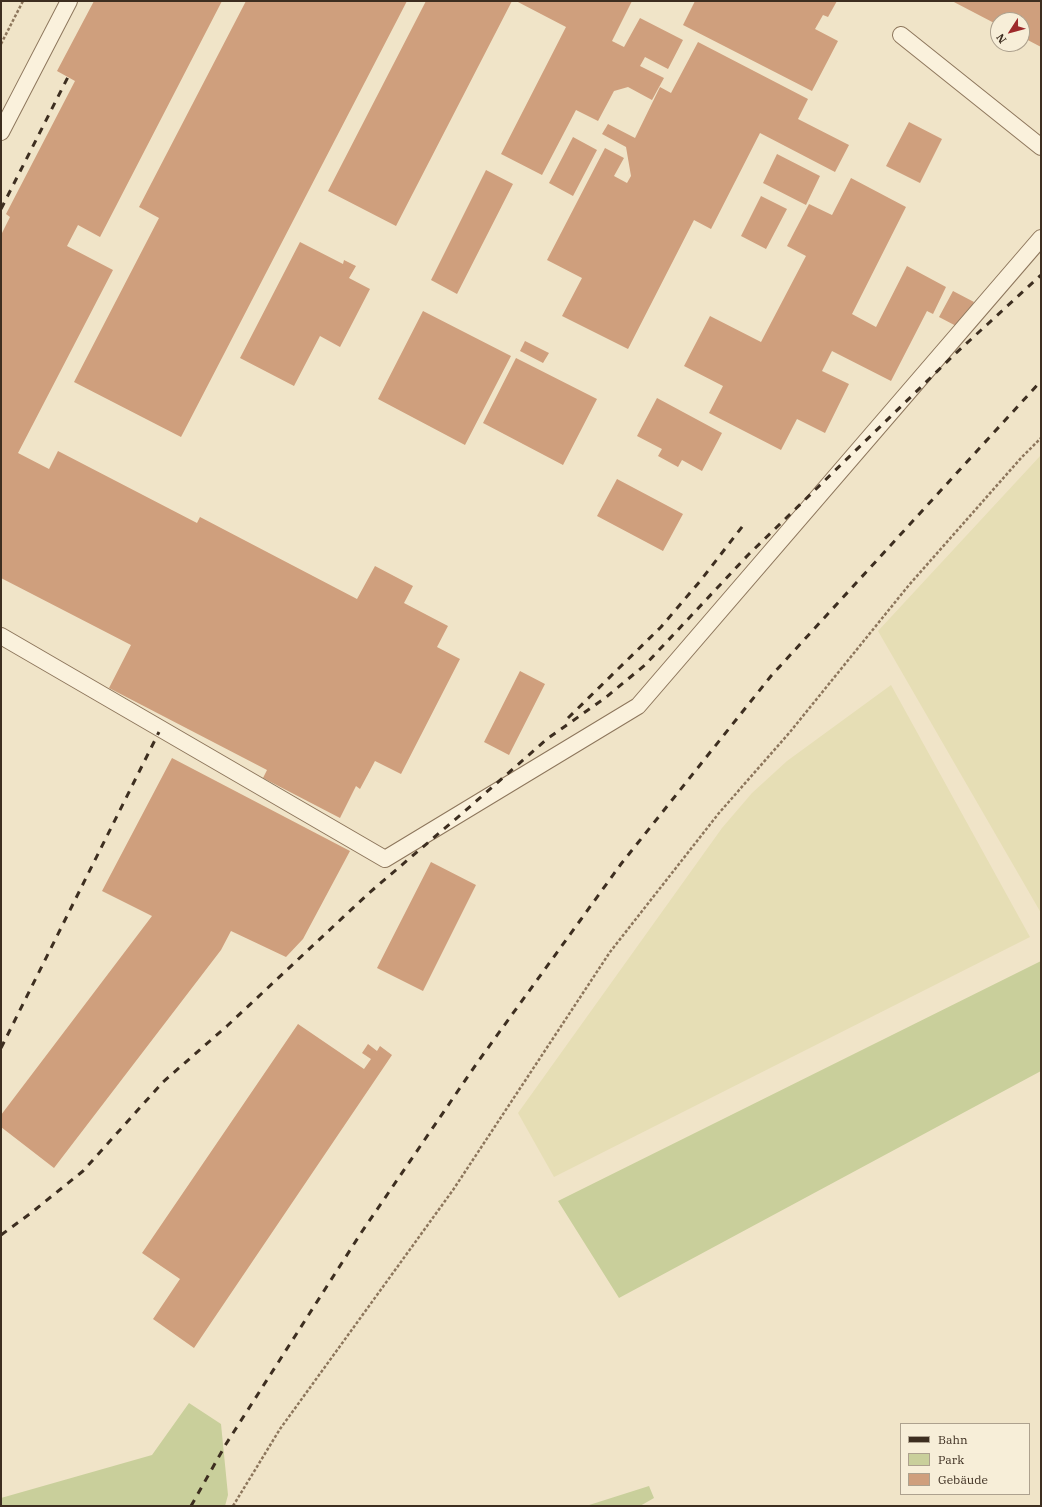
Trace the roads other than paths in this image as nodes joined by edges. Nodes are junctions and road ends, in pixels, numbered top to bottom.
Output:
1 (70, 1) edge
2 (901, 36) dead end
3 (1, 132) edge
4 (1041, 147) edge
5 (1041, 238) edge
6 (1, 636) edge

1 - 3 lane
2 - 4 lane
5 - 6 lane

